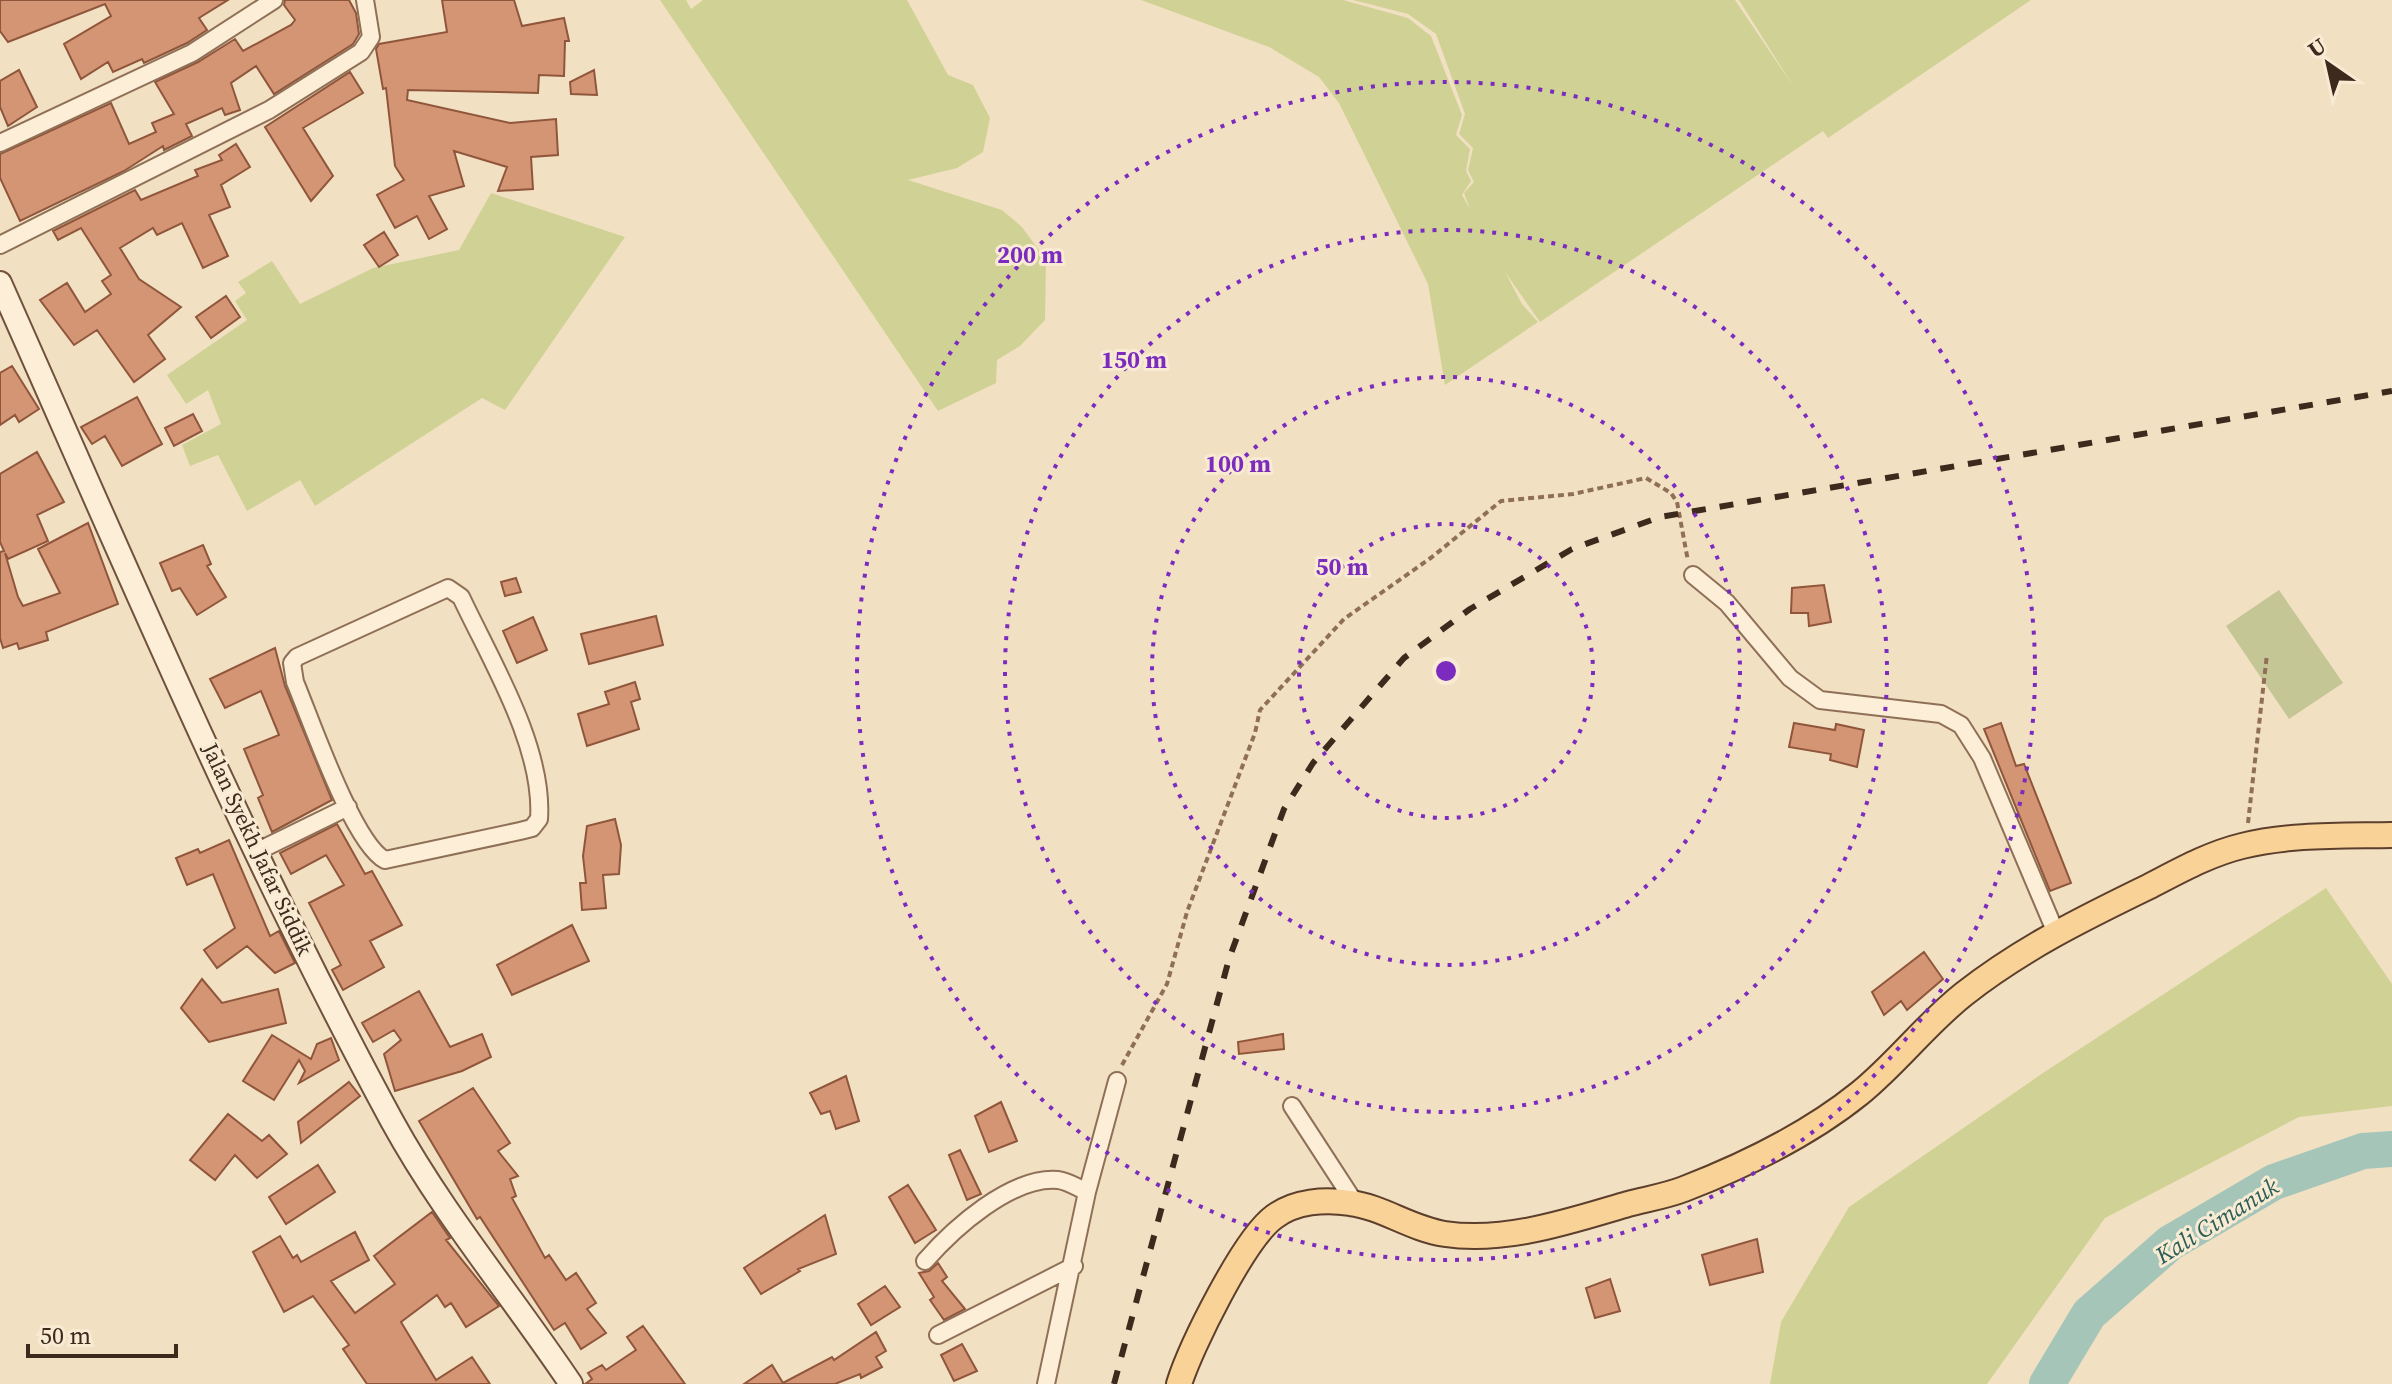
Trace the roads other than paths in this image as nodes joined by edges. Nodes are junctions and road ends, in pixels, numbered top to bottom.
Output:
1 (274, 0) edge
2 (365, 0) edge
3 (0, 143) edge
4 (0, 245) edge
5 (0, 283) edge
6 (1693, 575) road end
7 (348, 807) junction
8 (2392, 835) edge
9 (258, 851) junction
10 (2056, 933) junction
11 (1117, 1081) road end
12 (1292, 1106) dead end
13 (1087, 1192) junction
14 (1355, 1203) junction
15 (925, 1261) dead end
16 (1074, 1266) junction
17 (938, 1335) dead end
18 (571, 1384) edge
19 (1046, 1384) edge
20 (1179, 1384) edge

1 - 3 street
2 - 4 street
5 - 9 main road, Jalan Syekh Jafar Siddik
6 - 10 street
7 - 7 street
7 - 9 street
8 - 10 main road
9 - 18 main road, Jalan Syekh Jafar Siddik
10 - 14 main road
11 - 13 street
12 - 14 street
13 - 15 street
13 - 16 street
14 - 20 main road
16 - 17 street
16 - 19 street

